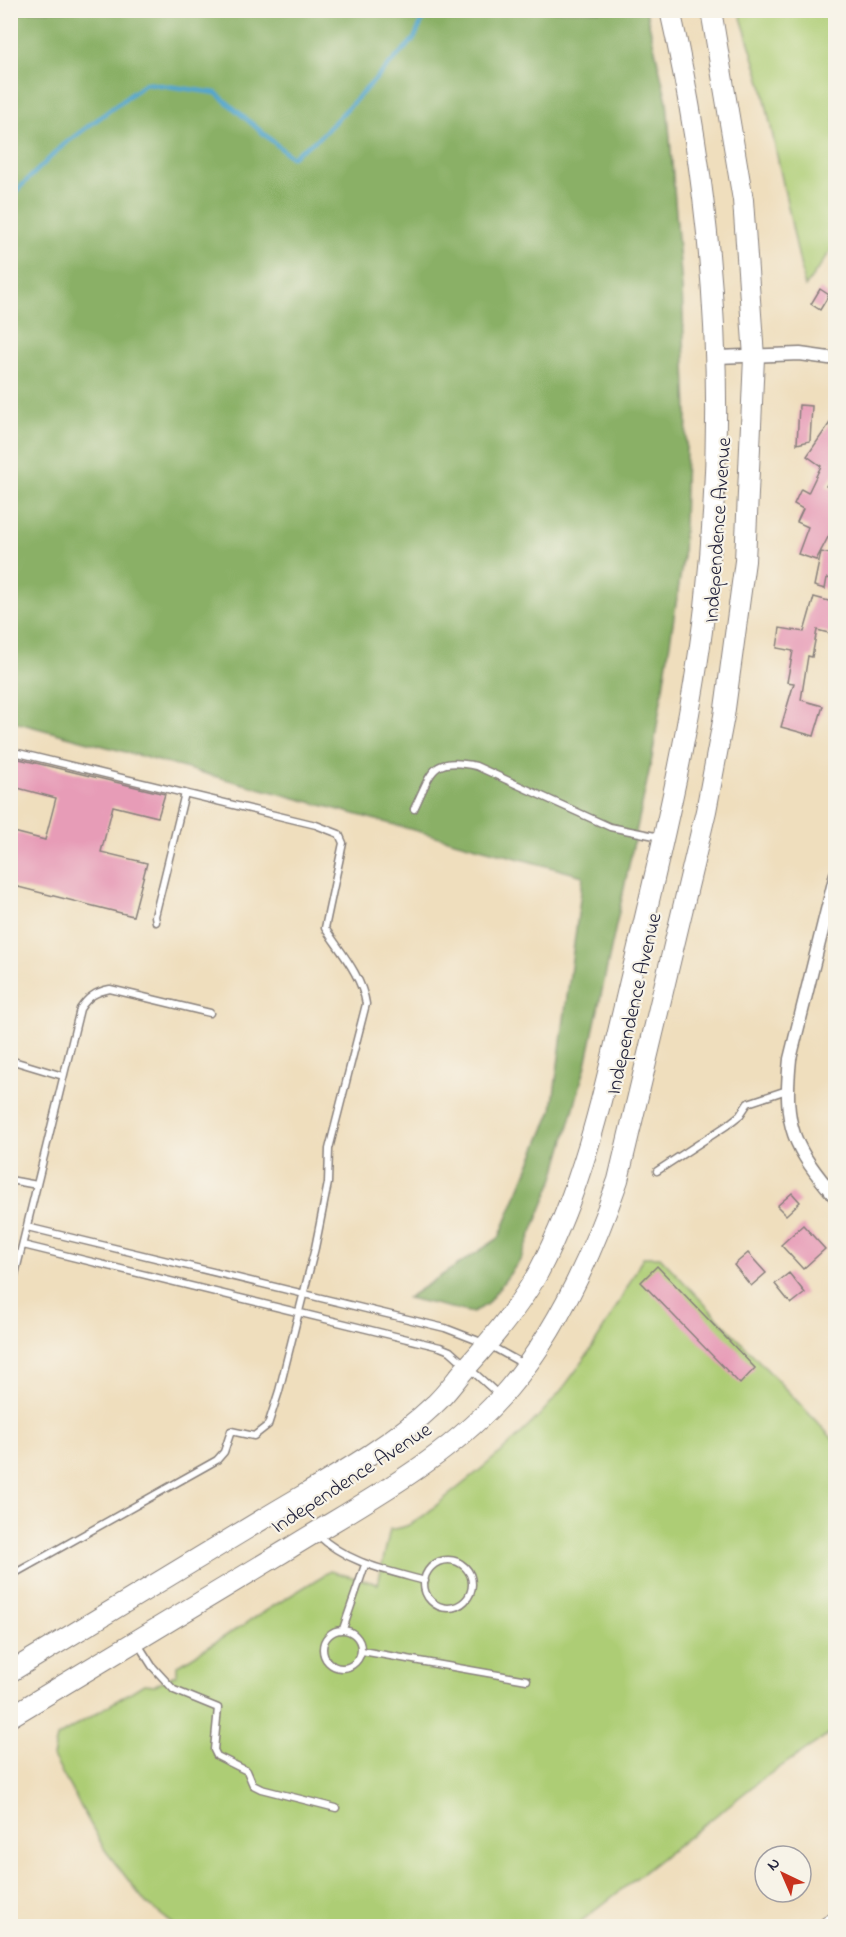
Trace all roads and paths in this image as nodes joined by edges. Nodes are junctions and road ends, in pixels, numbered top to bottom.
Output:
1 (96, 10) edge
2 (10, 14) edge
3 (712, 15) edge
4 (671, 16) edge
5 (717, 357) junction
6 (754, 357) junction
7 (836, 359) edge
8 (10, 751) edge
9 (185, 793) junction
10 (414, 809) dead end
11 (664, 838) junction
12 (836, 874) edge
13 (156, 922) dead end
14 (210, 1013) dead end
15 (10, 1060) edge
16 (63, 1076) junction
17 (787, 1090) junction
18 (657, 1171) dead end
19 (10, 1180) edge
20 (37, 1185) junction
21 (836, 1198) edge
22 (27, 1227) junction
23 (22, 1245) junction
24 (13, 1273) edge
25 (303, 1293) junction
26 (10, 1295) edge
27 (299, 1312) junction
28 (489, 1344) junction
29 (525, 1365) junction
30 (468, 1367) junction
31 (501, 1397) junction
32 (315, 1533) junction
33 (366, 1565) junction
34 (10, 1576) edge
35 (424, 1581) junction
36 (343, 1629) junction
37 (136, 1641) junction
38 (362, 1651) junction
39 (10, 1672) edge
40 (527, 1680) dead end
41 (10, 1717) edge
42 (336, 1808) dead end
43 (836, 1922) edge
44 (829, 1926) edge

1 - 2 path
3 - 6 main road, Independence Avenue
4 - 5 main road, Independence Avenue
5 - 6 street
5 - 11 main road, Independence Avenue
6 - 7 street
6 - 29 main road, Independence Avenue
8 - 9 lane
9 - 13 lane
9 - 25 lane
10 - 11 lane
11 - 28 main road, Independence Avenue
12 - 17 street
14 - 16 lane
15 - 16 lane
16 - 20 lane
17 - 18 lane
17 - 21 street
19 - 20 lane
20 - 22 lane
22 - 23 lane
22 - 25 lane
23 - 24 lane
23 - 27 lane
24 - 26 lane
25 - 27 lane
25 - 28 lane
27 - 30 lane
27 - 34 lane
28 - 29 lane
28 - 30 main road, Independence Avenue
29 - 31 main road, Independence Avenue
30 - 31 lane
30 - 39 main road, Independence Avenue
31 - 32 main road, Independence Avenue
32 - 33 lane
32 - 37 main road, Independence Avenue
33 - 35 lane
33 - 36 lane
35 - 35 lane
36 - 38 lane
36 - 38 lane
37 - 41 main road, Independence Avenue
37 - 42 lane
38 - 40 lane
43 - 44 main road

